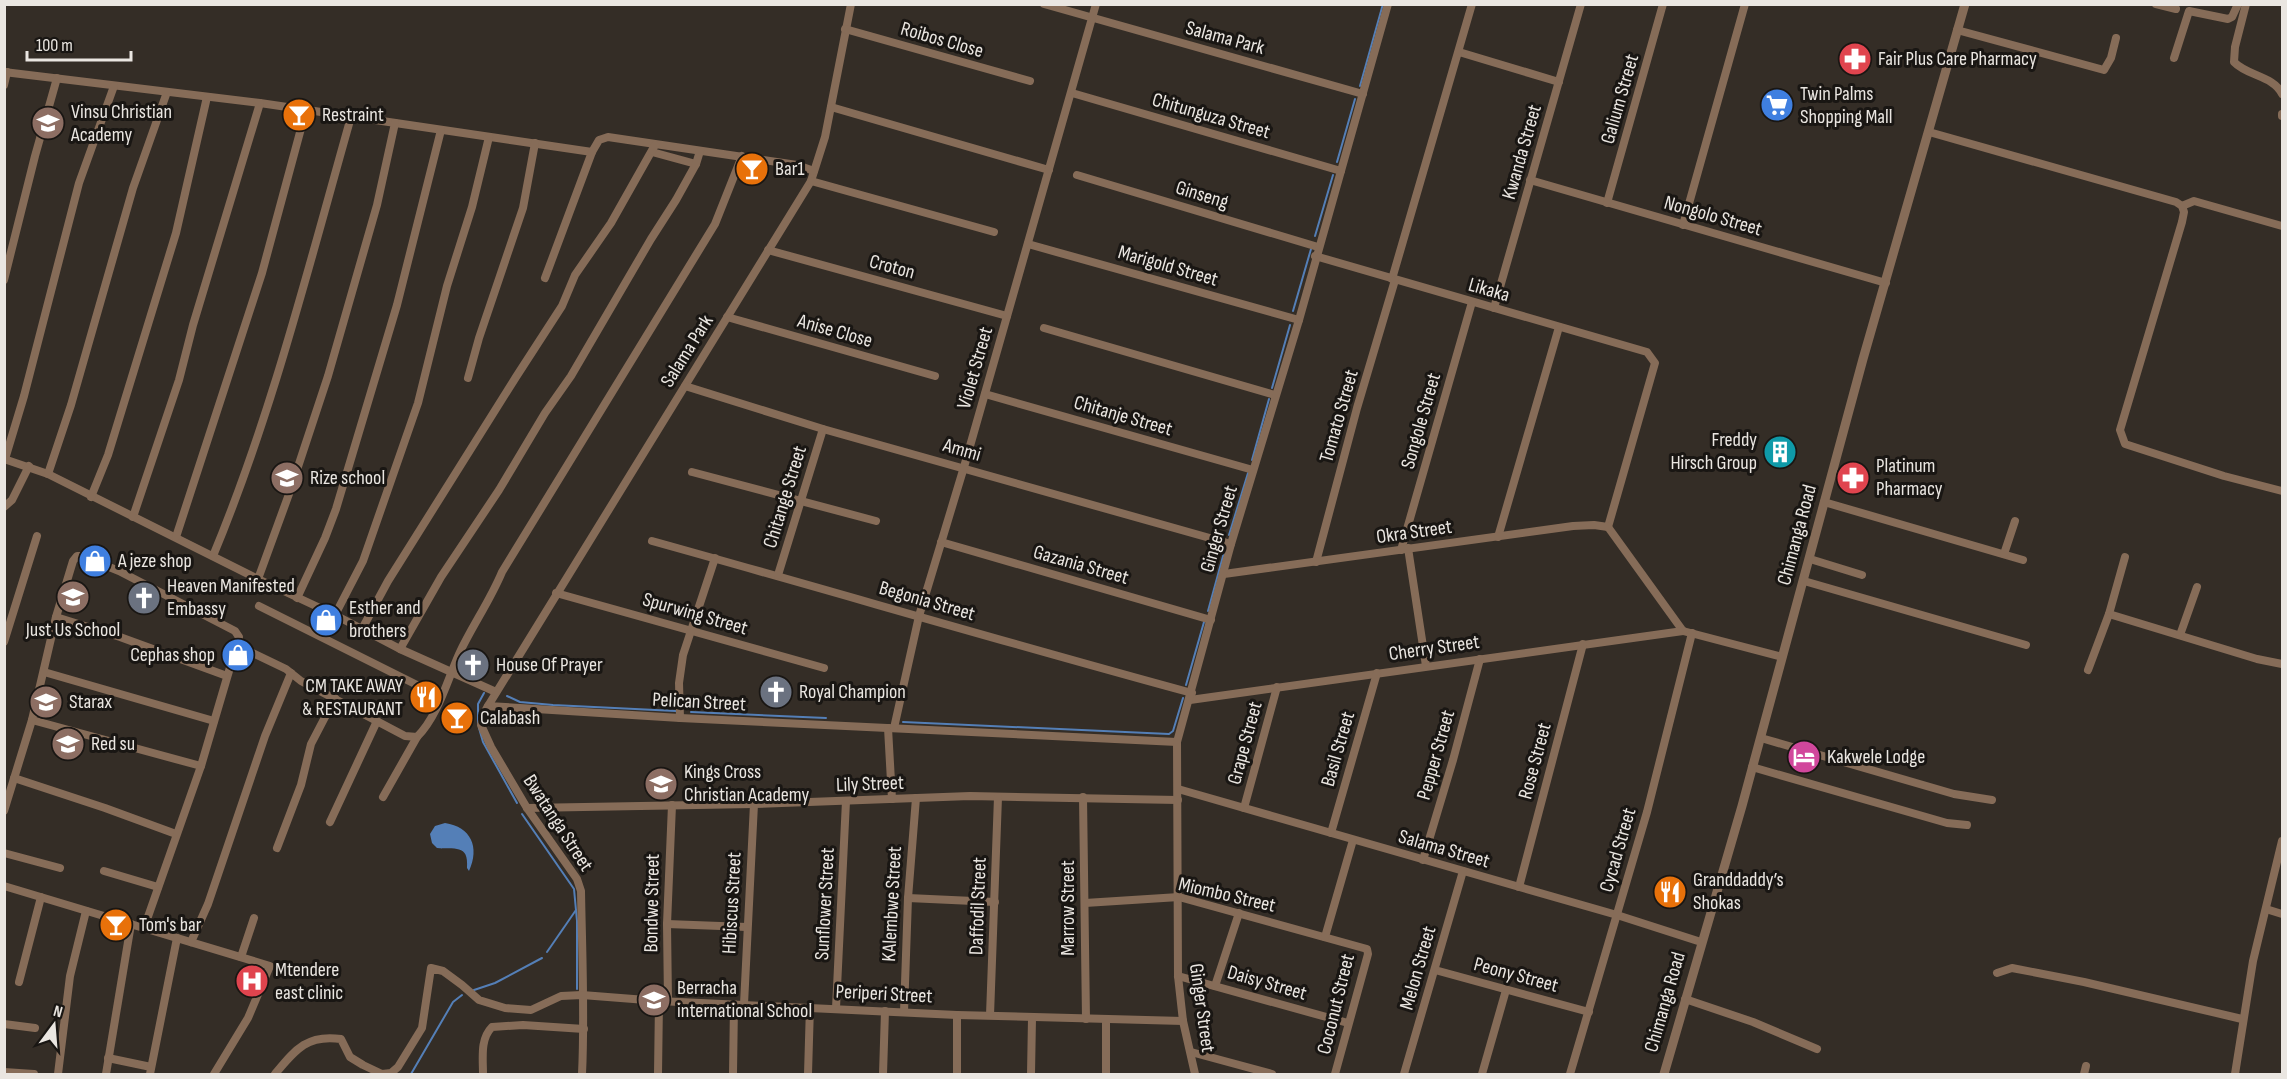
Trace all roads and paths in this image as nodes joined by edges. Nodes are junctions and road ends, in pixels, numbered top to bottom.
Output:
1 (851, 4) edge
2 (1044, 4) edge
3 (1096, 4) edge
4 (1388, 4) edge
5 (1472, 4) edge
6 (1581, 4) edge
7 (1664, 4) edge
8 (1745, 4) edge
9 (1965, 4) edge
10 (2156, 4) edge
11 (2238, 4) edge
12 (2246, 4) edge
13 (2176, 9) dead end
14 (1092, 19) junction
15 (845, 29) junction
16 (1957, 30) junction
17 (2116, 38) dead end
18 (1459, 52) junction
19 (2174, 58) dead end
20 (6, 72) edge
21 (57, 78) junction
22 (1030, 81) dead end
23 (1559, 82) junction
24 (4, 85) edge
25 (114, 86) junction
26 (166, 92) junction
27 (1071, 93) junction
28 (1363, 93) junction
29 (2283, 94) edge
30 (207, 97) junction
31 (260, 103) junction
32 (831, 107) junction
33 (306, 110) junction
34 (351, 117) junction
35 (395, 123) junction
36 (441, 130) junction
37 (1929, 132) junction
38 (489, 137) junction
39 (535, 143) junction
40 (654, 148) junction
41 (700, 151) junction
42 (592, 152) junction
43 (742, 156) junction
44 (696, 164) junction
45 (1049, 170) junction
46 (814, 171) junction
47 (1341, 171) junction
48 (1077, 175) dead end
49 (1530, 180) junction
50 (811, 181) junction
51 (1607, 203) junction
52 (2182, 206) junction
53 (1683, 225) junction
54 (2283, 226) edge
55 (994, 232) dead end
56 (1028, 244) junction
57 (1318, 247) junction
58 (768, 250) junction
59 (1315, 256) junction
60 (545, 278) dead end
61 (4, 280) edge
62 (1394, 280) junction
63 (1886, 283) junction
64 (1472, 302) junction
65 (1494, 308) junction
66 (1007, 316) junction
67 (727, 317) junction
68 (1299, 320) junction
69 (1559, 327) junction
70 (1044, 328) dead end
71 (935, 376) dead end
72 (468, 378) dead end
73 (685, 386) junction
74 (985, 394) junction
75 (1275, 395) junction
76 (823, 429) junction
77 (5, 459) edge
78 (29, 466) junction
79 (964, 467) junction
80 (1253, 470) junction
81 (692, 472) dead end
82 (48, 474) junction
83 (2283, 491) edge
84 (91, 497) junction
85 (801, 501) junction
86 (1824, 502) junction
87 (4, 507) edge
88 (133, 517) junction
89 (876, 521) dead end
90 (2015, 521) dead end
91 (1608, 527) junction
92 (37, 536) dead end
93 (177, 537) junction
94 (1498, 537) junction
95 (652, 541) dead end
96 (941, 542) junction
97 (1231, 544) junction
98 (1405, 549) junction
99 (2004, 554) junction
100 (213, 556) junction
101 (2125, 557) dead end
102 (715, 558) junction
103 (1810, 559) junction
104 (2024, 560) dead end
105 (1316, 562) junction
106 (1224, 574) junction
107 (778, 575) junction
108 (1862, 575) dead end
109 (258, 579) junction
110 (1804, 581) junction
111 (2197, 587) dead end
112 (556, 593) junction
113 (297, 598) junction
114 (259, 606) dead end
115 (2109, 614) junction
116 (335, 615) junction
117 (919, 616) junction
118 (56, 617) junction
119 (1211, 621) junction
120 (362, 629) junction
121 (690, 631) junction
122 (1683, 631) junction
123 (1692, 633) junction
124 (2180, 635) junction
125 (4, 642) edge
126 (1583, 644) junction
127 (236, 645) junction
128 (2026, 645) dead end
129 (400, 649) junction
130 (1782, 657) junction
131 (1480, 659) junction
132 (2283, 664) edge
133 (1426, 666) junction
134 (824, 668) dead end
135 (2088, 670) dead end
136 (44, 672) junction
137 (291, 673) junction
138 (451, 673) junction
139 (1377, 673) junction
140 (227, 676) junction
141 (1277, 687) junction
142 (496, 692) junction
143 (1191, 696) junction
144 (441, 697) junction
145 (335, 698) junction
146 (488, 706) junction
147 (680, 718) junction
148 (32, 720) junction
149 (214, 721) junction
150 (377, 721) junction
151 (891, 728) junction
152 (417, 737) junction
153 (1761, 738) junction
154 (1177, 742) junction
155 (201, 766) junction
156 (1752, 767) junction
157 (14, 778) junction
158 (1178, 789) junction
159 (383, 797) dead end
160 (998, 797) junction
161 (1083, 797) junction
162 (916, 798) junction
163 (892, 799) junction
164 (1178, 800) junction
165 (1992, 800) dead end
166 (846, 801) junction
167 (754, 804) junction
168 (672, 805) junction
169 (527, 808) junction
170 (1244, 808) junction
171 (4, 811) edge
172 (330, 822) dead end
173 (1967, 825) dead end
174 (1331, 833) junction
175 (176, 834) junction
176 (1353, 840) junction
177 (2283, 841) edge
178 (277, 848) dead end
179 (4, 853) edge
180 (1423, 860) junction
181 (60, 868) dead end
182 (1463, 871) junction
183 (104, 872) dead end
184 (4, 886) edge
185 (158, 887) junction
186 (1519, 887) junction
187 (41, 897) junction
188 (1179, 897) junction
189 (908, 898) junction
190 (995, 902) junction
191 (1085, 903) junction
192 (2266, 909) junction
193 (86, 911) junction
194 (1239, 913) junction
195 (2283, 914) edge
196 (1617, 915) junction
197 (254, 918) dead end
198 (131, 924) junction
199 (668, 924) junction
200 (747, 927) junction
201 (144, 928) junction
202 (1325, 937) junction
203 (177, 938) junction
204 (191, 942) junction
205 (1701, 942) junction
206 (241, 957) junction
207 (1435, 970) junction
208 (1997, 973) dead end
209 (1178, 976) junction
210 (20, 982) dead end
211 (1215, 986) junction
212 (1506, 990) junction
213 (582, 995) junction
214 (1684, 999) junction
215 (663, 1001) junction
216 (734, 1004) junction
217 (744, 1004) junction
218 (810, 1006) junction
219 (836, 1008) junction
220 (885, 1011) junction
221 (904, 1012) junction
222 (1588, 1012) junction
223 (957, 1015) junction
224 (990, 1015) junction
225 (1032, 1018) junction
226 (1086, 1019) junction
227 (2242, 1019) junction
228 (1106, 1020) junction
229 (1183, 1022) junction
230 (1348, 1023) junction
231 (4, 1024) edge
232 (35, 1028) dead end
233 (585, 1029) junction
234 (1817, 1049) dead end
235 (1191, 1052) junction
236 (108, 1058) junction
237 (151, 1071) edge
238 (4, 1072) edge
239 (34, 1074) edge
240 (58, 1074) edge
241 (106, 1074) edge
242 (214, 1074) edge
243 (275, 1074) edge
244 (483, 1074) edge
245 (582, 1074) edge
246 (658, 1074) edge
247 (733, 1074) edge
248 (808, 1074) edge
249 (883, 1074) edge
250 (957, 1074) edge
251 (1031, 1074) edge
252 (1106, 1074) edge
253 (1195, 1074) edge
254 (1272, 1074) edge
255 (1335, 1074) edge
256 (1404, 1074) edge
257 (1482, 1074) edge
258 (1570, 1074) edge
259 (1664, 1074) edge
260 (2235, 1074) edge

1 - 15 street, Salama Park
2 - 14 street, Salama Park
3 - 14 street, Violet Street
4 - 28 street, Ginger Street
5 - 18 street, Tomato Street
6 - 23 street, Kwanda Street
7 - 51 street, Galium Street
8 - 53 street
9 - 16 street, Chimanga Road
10 - 13 street
11 - 19 street
12 - 29 street
14 - 27 street, Violet Street
14 - 28 street, Salama Park
15 - 22 street, Roibos Close
15 - 32 street, Salama Park
16 - 17 street
16 - 37 street, Chimanga Road
18 - 23 street
18 - 62 street, Tomato Street
20 - 21 street
20 - 24 street
21 - 25 street
21 - 61 street
23 - 49 street, Kwanda Street
25 - 26 street
25 - 77 street
26 - 30 street
26 - 82 street
27 - 45 street, Violet Street
27 - 47 street, Chitunguza Street
28 - 47 street, Ginger Street
30 - 31 street
30 - 84 street
31 - 33 street
31 - 88 street
32 - 45 street
32 - 46 street, Salama Park
33 - 34 street
33 - 93 street
34 - 35 street
34 - 100 street
35 - 36 street
35 - 109 street
36 - 38 street
36 - 113 street
37 - 52 street
37 - 63 street, Chimanga Road
38 - 39 street
38 - 116 street
39 - 42 street
39 - 72 street
40 - 41 street
40 - 42 street
40 - 44 street
40 - 120 street
41 - 43 street
41 - 44 street
42 - 60 street
43 - 46 street
43 - 138 street
44 - 129 street
45 - 56 street, Violet Street
46 - 50 street, Salama Park
47 - 57 street, Ginger Street
48 - 57 street, Ginseng
49 - 51 street, Nongolo Street
49 - 65 street, Kwanda Street
50 - 55 street
50 - 58 street, Salama Park
51 - 53 street, Nongolo Street
52 - 54 street
52 - 83 street
53 - 63 street, Nongolo Street
56 - 66 street, Violet Street
56 - 68 street, Marigold Street
57 - 59 street, Ginger Street
58 - 66 street, Croton
58 - 67 street, Salama Park
59 - 62 street, Likaka
59 - 68 street, Ginger Street
62 - 64 street, Likaka
62 - 105 street, Tomato Street
63 - 86 street, Chimanga Road
64 - 65 street, Likaka
64 - 98 street, Songole Street
65 - 69 street, Likaka
66 - 74 street, Violet Street
67 - 71 street, Anise Close
67 - 73 street, Salama Park
68 - 75 street, Ginger Street
69 - 91 street, Likaka
69 - 94 street
70 - 75 street
73 - 76 street, Ammi
73 - 112 street, Salama Park
74 - 79 street, Violet Street
74 - 80 street, Chitanje Street
75 - 80 street, Ginger Street
76 - 79 street, Ammi
76 - 85 street, Chitange Street
77 - 78 street
78 - 82 street
78 - 87 street
79 - 96 street, Violet Street
79 - 97 street, Ammi
80 - 97 street, Ginger Street
81 - 85 street
82 - 84 street
84 - 88 street
85 - 89 street
85 - 107 street, Chitange Street
86 - 99 street
86 - 103 street, Chimanga Road
88 - 93 street
90 - 99 street
91 - 94 street, Okra Street
91 - 122 street
92 - 125 street
93 - 100 street
94 - 98 street, Okra Street
95 - 102 street, Begonia Street
96 - 117 street, Violet Street
96 - 119 street, Gazania Street
97 - 106 street, Ginger Street
98 - 105 street, Okra Street
98 - 133 street
99 - 104 street
100 - 109 street
101 - 115 street
102 - 107 street, Begonia Street
102 - 121 street
103 - 108 street
103 - 110 street, Chimanga Road
105 - 106 street, Okra Street
106 - 119 street, Ginger Street
107 - 117 street, Begonia Street
109 - 113 street
110 - 128 street
110 - 130 street, Chimanga Road
111 - 124 street
112 - 121 street, Spurwing Street
112 - 142 street, Salama Park
113 - 116 street
114 - 144 street
115 - 124 street
115 - 135 street
116 - 120 street
117 - 143 street, Begonia Street
117 - 151 street, Violet Street
118 - 127 street
118 - 136 street
118 - 140 street
119 - 143 street, Ginger Street
120 - 129 street
121 - 134 street, Spurwing Street
121 - 147 street
122 - 123 street, Cherry Street
122 - 126 street, Cherry Street
123 - 130 street, Cherry Street
123 - 196 street, Cycad Street
124 - 132 street
126 - 131 street, Cherry Street
126 - 186 street, Rose Street
127 - 137 street
127 - 140 street
129 - 138 street
130 - 153 street, Chimanga Road
131 - 133 street, Cherry Street
131 - 180 street, Pepper Street
133 - 139 street, Cherry Street
136 - 148 street
136 - 149 street
137 - 145 street
137 - 204 street
138 - 142 street
138 - 144 street
139 - 141 street, Cherry Street
139 - 174 street, Basil Street
140 - 149 street
141 - 143 street, Cherry Street
141 - 170 street, Grape Street
142 - 146 street
143 - 154 street, Ginger Street
144 - 152 street
145 - 150 street
145 - 178 street
146 - 147 street, Pelican Street
146 - 169 street, Bwatanga Street
147 - 151 street, Pelican Street
148 - 155 street
148 - 157 street
149 - 155 street
150 - 152 street
150 - 172 street
151 - 154 street, Pelican Street
151 - 163 street, Violet Street
152 - 159 street
153 - 156 street, Chimanga Road
153 - 165 street
154 - 158 street, Ginger Street
155 - 175 street
156 - 173 street
156 - 205 street, Chimanga Road
157 - 171 street
157 - 175 street
158 - 164 street, Ginger Street
158 - 170 street, Salama Street
160 - 161 street, Lily Street
160 - 162 street, Lily Street
160 - 190 street, Daffodil Street
161 - 164 street, Lily Street
161 - 191 street, Marrow Street
162 - 163 street, Lily Street
162 - 189 street, KAlembwe Street
163 - 166 street, Lily Street
164 - 188 street, Ginger Street
166 - 167 street, Lily Street
166 - 219 street, Sunflower Street
167 - 168 street, Lily Street
167 - 200 street, Hibiscus Street
168 - 169 street, Lily Street
168 - 199 street, Bondwe Street
169 - 213 street, Bwatanga Street
170 - 174 street, Salama Street
174 - 176 street, Salama Street
175 - 185 street
176 - 180 street, Salama Street
176 - 202 street
177 - 192 street
179 - 181 street
180 - 182 street, Salama Street
182 - 186 street, Salama Street
182 - 207 street, Melon Street
183 - 185 street
184 - 187 street
185 - 201 street
186 - 196 street, Salama Street
187 - 193 street
187 - 210 street
188 - 191 street, Miombo Street
188 - 194 street, Miombo Street
188 - 209 street, Ginger Street
189 - 190 street
189 - 221 street, KAlembwe Street
190 - 224 street, Daffodil Street
191 - 226 street, Marrow Street
192 - 195 street
192 - 227 street
193 - 198 street
193 - 240 street
194 - 202 street, Miombo Street
194 - 211 street
196 - 205 street, Salama Street
196 - 222 street, Cycad Street
197 - 206 street
198 - 201 street
198 - 236 street
199 - 200 street
199 - 215 street, Bondwe Street
200 - 217 street, Hibiscus Street
201 - 203 street
202 - 230 street, Coconut Street
203 - 204 street
203 - 237 street
204 - 206 street
205 - 214 street, Chimanga Road
206 - 242 street
207 - 212 street, Peony Street
207 - 256 street, Melon Street
208 - 227 street
209 - 211 street, Daisy Street
209 - 229 street, Ginger Street
211 - 230 street, Daisy Street
212 - 222 street, Peony Street
212 - 257 street
213 - 215 street, Periperi Street
213 - 233 street, Bwatanga Street
213 - 243 street, Periperi Street
214 - 234 street
214 - 259 street, Chimanga Road
215 - 216 street, Periperi Street
215 - 246 street, Bondwe Street
216 - 217 street, Periperi Street
216 - 247 street
217 - 218 street, Periperi Street
218 - 219 street, Periperi Street
218 - 248 street
219 - 220 street, Periperi Street
220 - 221 street, Periperi Street
220 - 249 street
221 - 223 street, Periperi Street
222 - 258 street, Cycad Street
223 - 224 street, Periperi Street
223 - 250 street
224 - 225 street, Periperi Street
225 - 226 street, Periperi Street
225 - 251 street
226 - 228 street, Periperi Street
227 - 260 street
228 - 229 street, Periperi Street
228 - 252 street
229 - 235 street, Ginger Street
230 - 255 street, Coconut Street
231 - 232 street
233 - 244 street
233 - 245 street, Bwatanga Street
235 - 253 street, Ginger Street
235 - 254 street
236 - 237 street
236 - 241 street
238 - 239 street

